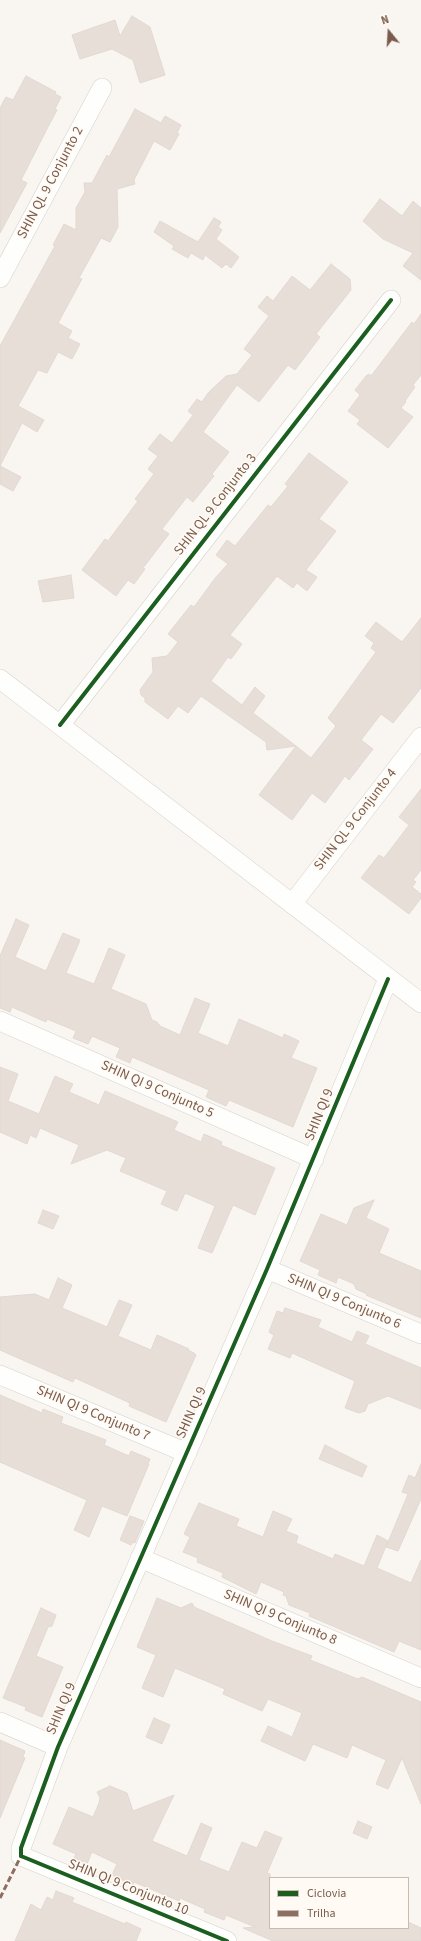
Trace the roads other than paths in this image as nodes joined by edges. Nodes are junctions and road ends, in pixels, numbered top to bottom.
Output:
1 (102, 88) dead end
2 (0, 278) edge
3 (391, 300) dead end
4 (0, 679) edge
5 (60, 724) junction
6 (421, 737) edge
7 (292, 904) junction
8 (388, 979) junction
9 (421, 1003) edge
10 (0, 1020) edge
11 (314, 1159) junction
12 (267, 1269) junction
13 (421, 1334) edge
14 (0, 1374) edge
15 (187, 1453) junction
16 (140, 1558) junction
17 (421, 1678) edge
18 (0, 1722) edge
19 (58, 1747) junction
20 (21, 1856) joint
21 (227, 1941) edge

1 - 2 street, SHIN QL 9 Conjunto 2
3 - 5 street, SHIN QL 9 Conjunto 3
4 - 5 street
5 - 7 street
6 - 7 street, SHIN QL 9 Conjunto 4
7 - 8 street
8 - 9 street
8 - 11 street, SHIN QI 9
10 - 11 street, SHIN QI 9 Conjunto 5
11 - 12 street, SHIN QI 9
12 - 13 street, SHIN QI 9 Conjunto 6
12 - 15 street, SHIN QI 9
14 - 15 street, SHIN QI 9 Conjunto 7
15 - 16 street, SHIN QI 9
16 - 17 street, SHIN QI 9 Conjunto 8
16 - 19 street, SHIN QI 9
18 - 19 street
19 - 20 street, SHIN QI 9
20 - 21 street, SHIN QI 9 Conjunto 10

